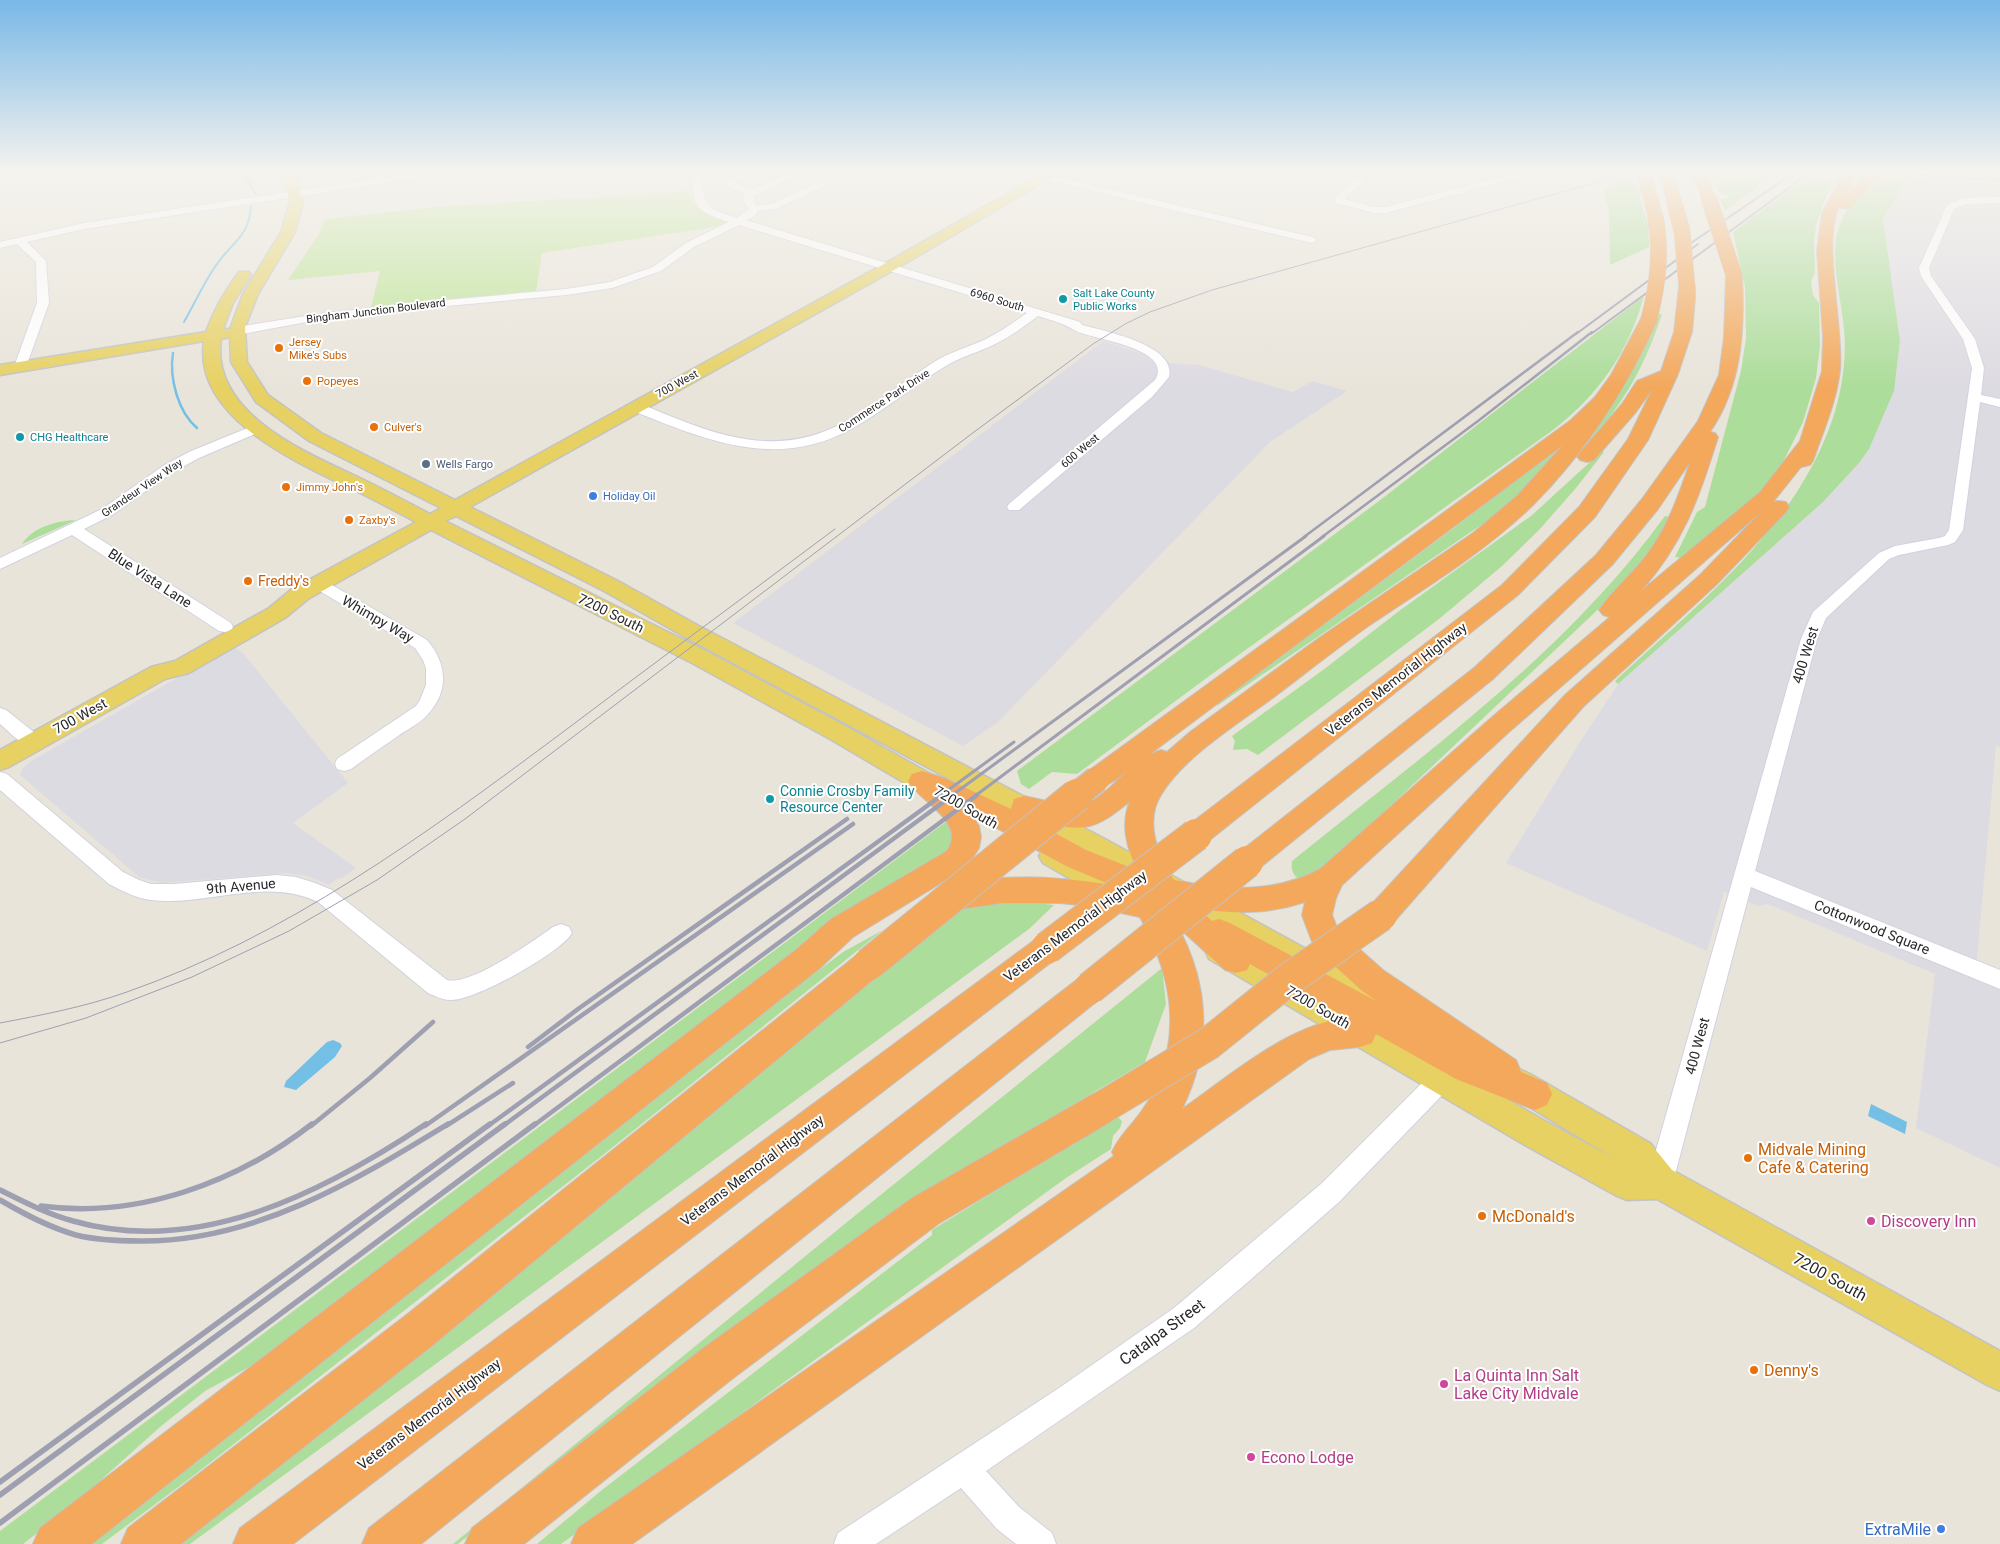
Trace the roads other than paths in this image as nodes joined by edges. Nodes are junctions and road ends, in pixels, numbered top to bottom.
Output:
1 (24, 245) edge
2 (266, 245) edge
3 (281, 245) edge
4 (690, 245) edge
5 (817, 245) edge
6 (927, 245) edge
7 (1658, 245) edge
8 (1683, 245) edge
9 (1725, 245) edge
10 (1825, 245) edge
11 (1934, 245) edge
12 (889, 267) junction
13 (1036, 312) junction
14 (237, 331) junction
15 (213, 335) junction
16 (1160, 354) joint
17 (20, 367) junction
18 (0, 370) edge
19 (1669, 374) junction
20 (1728, 375) junction
21 (1615, 386) junction
22 (1147, 394) joint
23 (1976, 397) junction
24 (2000, 403) edge
25 (636, 406) junction
26 (257, 428) junction
27 (1810, 443) junction
28 (1014, 507) dead end
29 (454, 508) junction
30 (430, 521) junction
31 (74, 529) junction
32 (1461, 552) junction
33 (0, 564) edge
34 (309, 589) junction
35 (225, 627) junction
36 (159, 672) junction
37 (0, 714) edge
38 (1500, 725) junction
39 (34, 742) junction
40 (1192, 745) junction
41 (0, 761) edge
42 (344, 764) dead end
43 (0, 779) edge
44 (922, 781) junction
45 (1024, 807) junction
46 (1080, 838) joint
47 (1744, 875) junction
48 (1331, 877) junction
49 (1158, 898) junction
50 (561, 933) dead end
51 (808, 959) junction
52 (1236, 960) joint
53 (2000, 980) edge
54 (1360, 1032) junction
55 (1442, 1079) junction
56 (1535, 1094) junction
57 (1660, 1182) junction
58 (1088, 1194) junction
59 (2000, 1372) edge
60 (963, 1468) junction
61 (56, 1544) edge
62 (144, 1544) edge
63 (256, 1544) edge
64 (385, 1544) edge
65 (488, 1544) edge
66 (594, 1544) edge
67 (849, 1544) edge
68 (1041, 1544) edge

1 - 17 street
2 - 15 main road, 7200 South
3 - 14 main road, 7200 South
4 - 14 street, Bingham Junction Boulevard
5 - 12 street
6 - 12 main road, 700 West
7 - 21 highway, bridge
8 - 19 highway, Veterans Memorial Highway, bridge
9 - 20 highway, bridge
10 - 27 highway
11 - 23 street, 400 West
12 - 13 street, 6960 South
12 - 25 main road, 700 West
13 - 16 street, 6960 South
13 - 25 street, Commerce Park Drive
14 - 15 main road, Bingham Junction Boulevard
14 - 29 main road, 7200 South
15 - 17 main road, Bingham Junction Boulevard
15 - 26 main road, 7200 South
16 - 22 street, 600 West
17 - 18 main road, Bingham Junction Boulevard
19 - 32 highway
19 - 63 highway, Veterans Memorial Highway, bridge
20 - 38 highway
20 - 64 highway, bridge
21 - 32 highway
21 - 62 highway, bridge
22 - 28 street, 600 West
23 - 24 street
23 - 47 street, 400 West
25 - 29 main road, 700 West
26 - 30 main road, 7200 South
26 - 31 street, Grandeur View Way
27 - 38 highway
27 - 65 highway, bridge
29 - 30 main road, 700 West
29 - 45 main road, 7200 South
30 - 34 main road, 700 West
30 - 44 main road, 7200 South
31 - 33 street, Grandeur View Way
31 - 35 street, Blue Vista Lane
32 - 40 highway
34 - 35 main road, 700 West
34 - 36 main road, 700 West
34 - 42 street, Whimpy Way
35 - 36 main road, 700 West
36 - 39 main road, 700 West
37 - 39 street
38 - 48 highway
39 - 41 main road, 700 West
40 - 45 highway
40 - 49 highway
43 - 50 street, 9th Avenue
44 - 49 highway
44 - 51 highway
45 - 46 main road, 7200 South
46 - 49 highway
47 - 53 street, Cottonwood Square
47 - 57 street, 400 West
48 - 49 highway
48 - 56 highway
49 - 51 highway
49 - 52 highway
49 - 56 highway
49 - 58 highway
51 - 61 highway
52 - 54 main road, 7200 South
54 - 55 main road, 7200 South
54 - 58 highway
55 - 57 main road, 7200 South
55 - 60 street, Catalpa Street
56 - 57 main road, 7200 South
57 - 59 main road, 7200 South
58 - 66 highway
60 - 67 street, Catalpa Street
60 - 68 street

